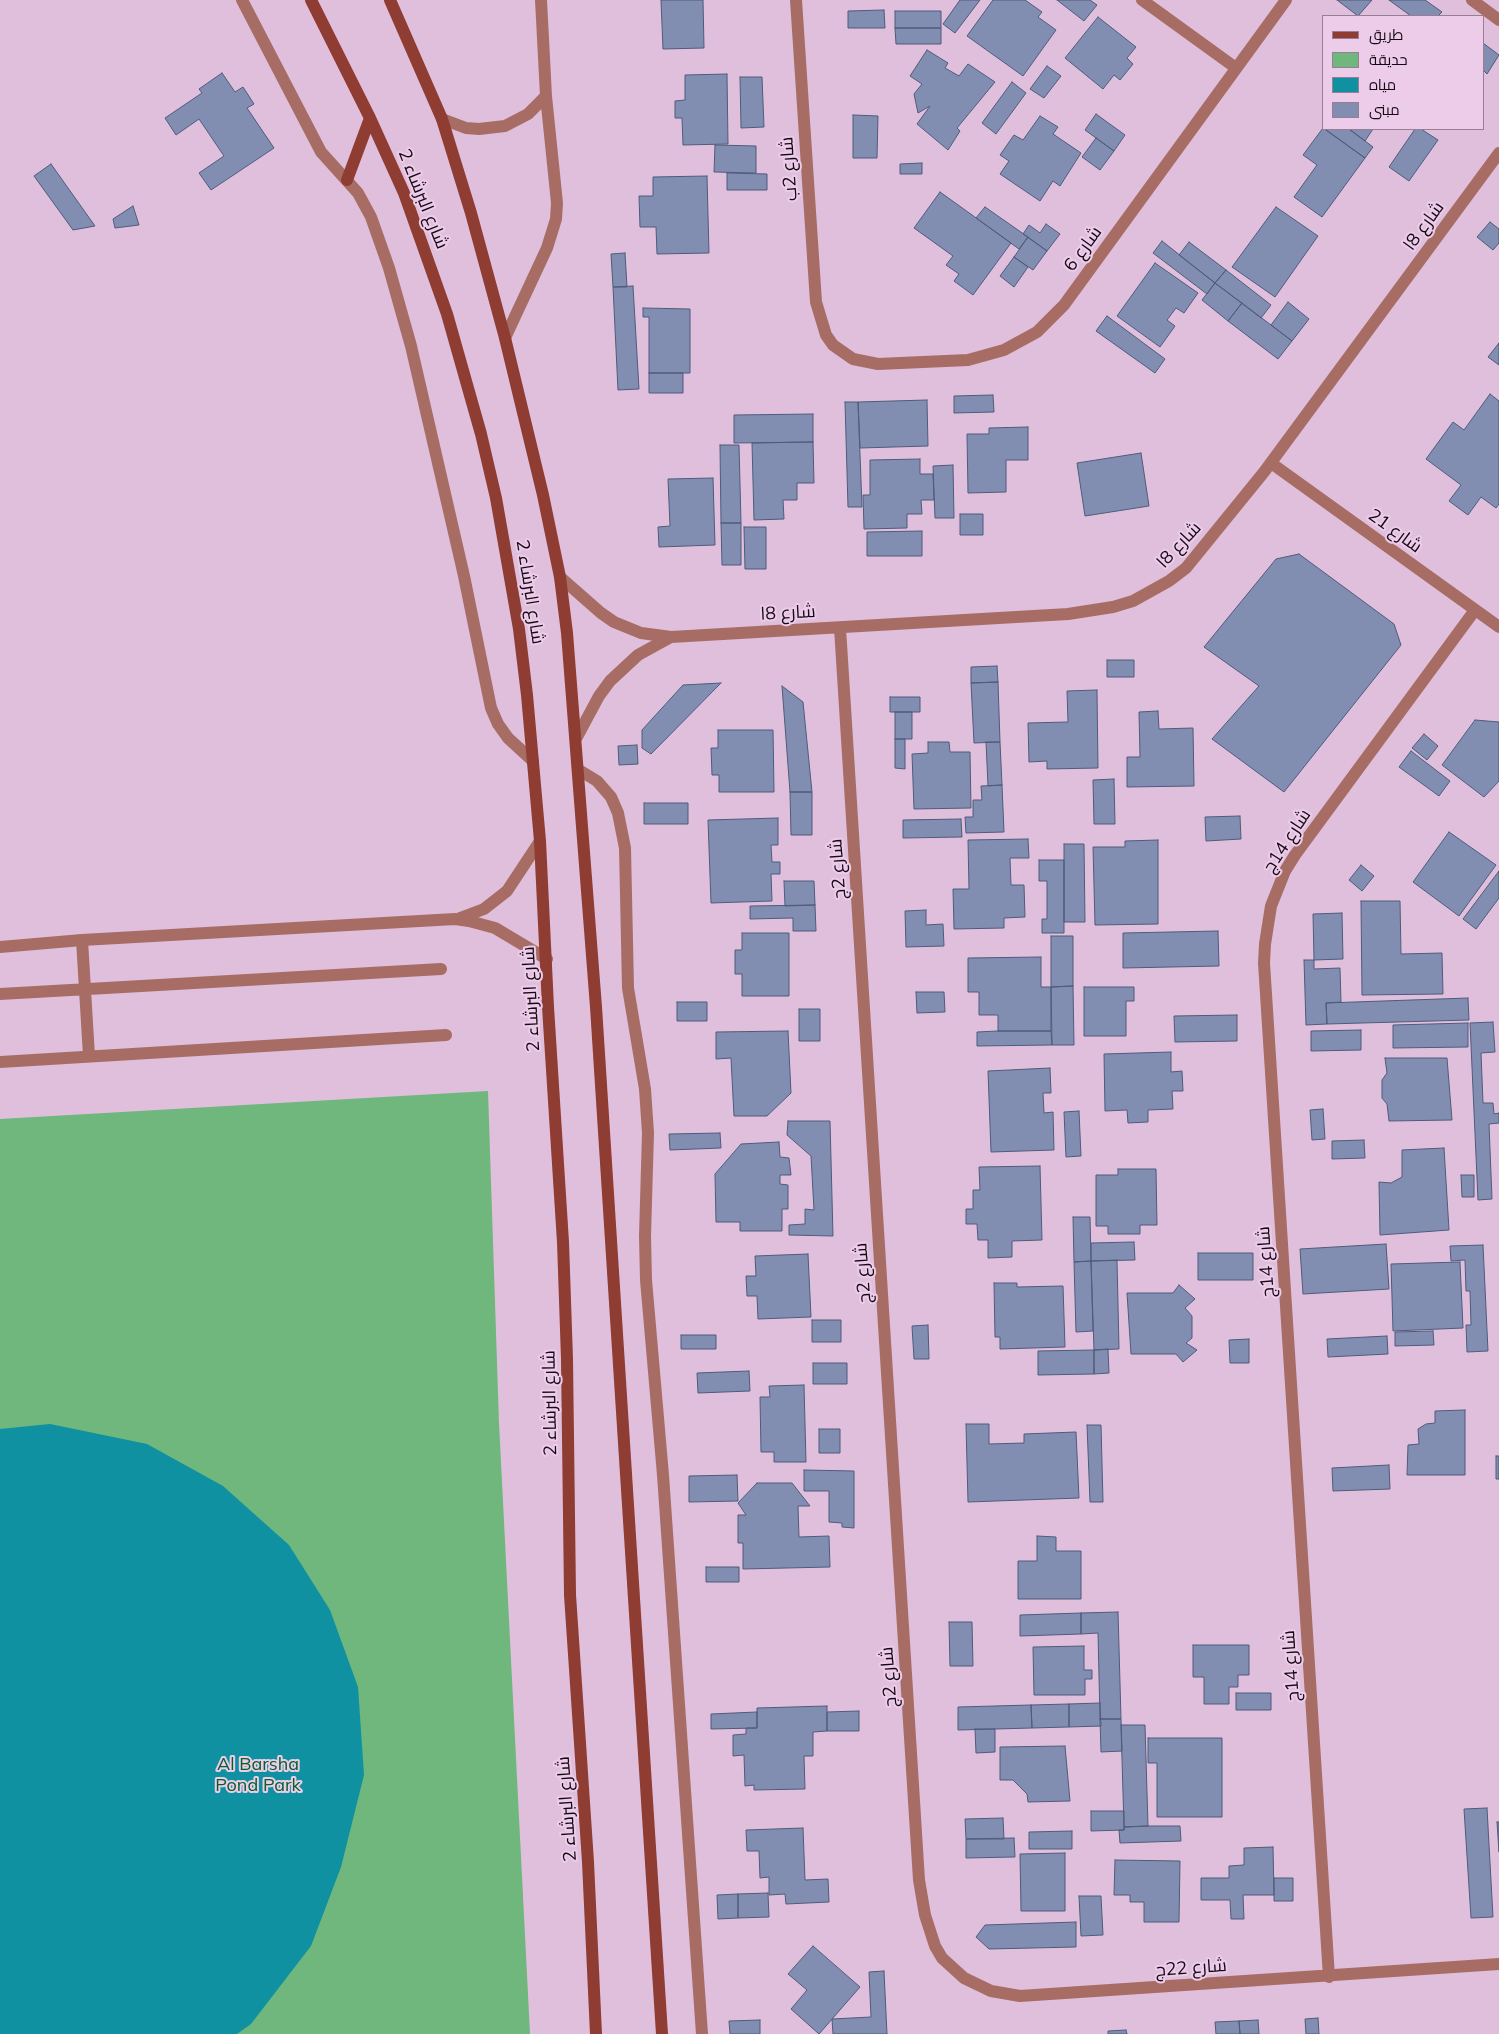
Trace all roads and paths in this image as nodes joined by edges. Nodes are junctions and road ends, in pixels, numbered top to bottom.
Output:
1 (242, 0) edge
2 (311, 0) edge
3 (390, 0) edge
4 (541, 0) edge
5 (796, 0) edge
6 (1142, 0) edge
7 (1286, 0) edge
8 (1472, 0) edge
9 (1499, 20) edge
10 (1236, 68) junction
11 (546, 96) junction
12 (370, 118) junction
13 (442, 119) junction
14 (1499, 153) edge
15 (347, 180) junction
16 (826, 335) joint
17 (505, 338) junction
18 (1271, 463) junction
19 (560, 577) junction
20 (1476, 610) junction
21 (1499, 627) edge
22 (840, 628) junction
23 (671, 637) junction
24 (577, 737) junction
25 (533, 761) junction
26 (579, 770) junction
27 (540, 842) junction
28 (455, 920) junction
29 (82, 940) junction
30 (0, 947) edge
31 (546, 959) junction
32 (441, 969) dead end
33 (85, 988) junction
34 (0, 994) edge
35 (446, 1035) dead end
36 (88, 1056) junction
37 (0, 1062) edge
38 (925, 1915) joint
39 (1499, 1964) edge
40 (1329, 1977) junction
41 (596, 2034) edge
42 (662, 2034) edge
43 (702, 2034) edge

1 - 15 street
2 - 12 street, شارع البرشاء 2
3 - 13 street, شارع البرشاء 2
4 - 11 street
5 - 16 street, شارع 2ب
6 - 10 street
7 - 10 street, شارع 6
8 - 9 street
10 - 16 street, شارع 6
11 - 13 street
11 - 17 street
12 - 15 street
12 - 25 street, شارع البرشاء 2
13 - 17 street, شارع البرشاء 2
14 - 18 street, شارع 8ا
15 - 25 street
17 - 19 street, شارع البرشاء 2
18 - 20 street, شارع 21
18 - 22 street, شارع 8ا
19 - 23 street, شارع 8ا
19 - 24 street, شارع البرشاء 2
20 - 21 street, شارع 21
20 - 40 street, شارع 14ج
22 - 23 street, شارع 8ا
22 - 38 street, شارع 2ج
23 - 24 street, شارع 8ا
24 - 26 street, شارع البرشاء 2
25 - 27 street, شارع البرشاء 2
26 - 42 street, شارع البرشاء 2
26 - 43 street
27 - 28 street
27 - 31 street, شارع البرشاء 2
28 - 29 street
28 - 31 street
29 - 30 street
29 - 33 street
31 - 41 street, شارع البرشاء 2
32 - 33 street
33 - 34 street
33 - 36 street
35 - 36 street
36 - 37 street
38 - 40 street, شارع 22ج
39 - 40 street, شارع 22ج

